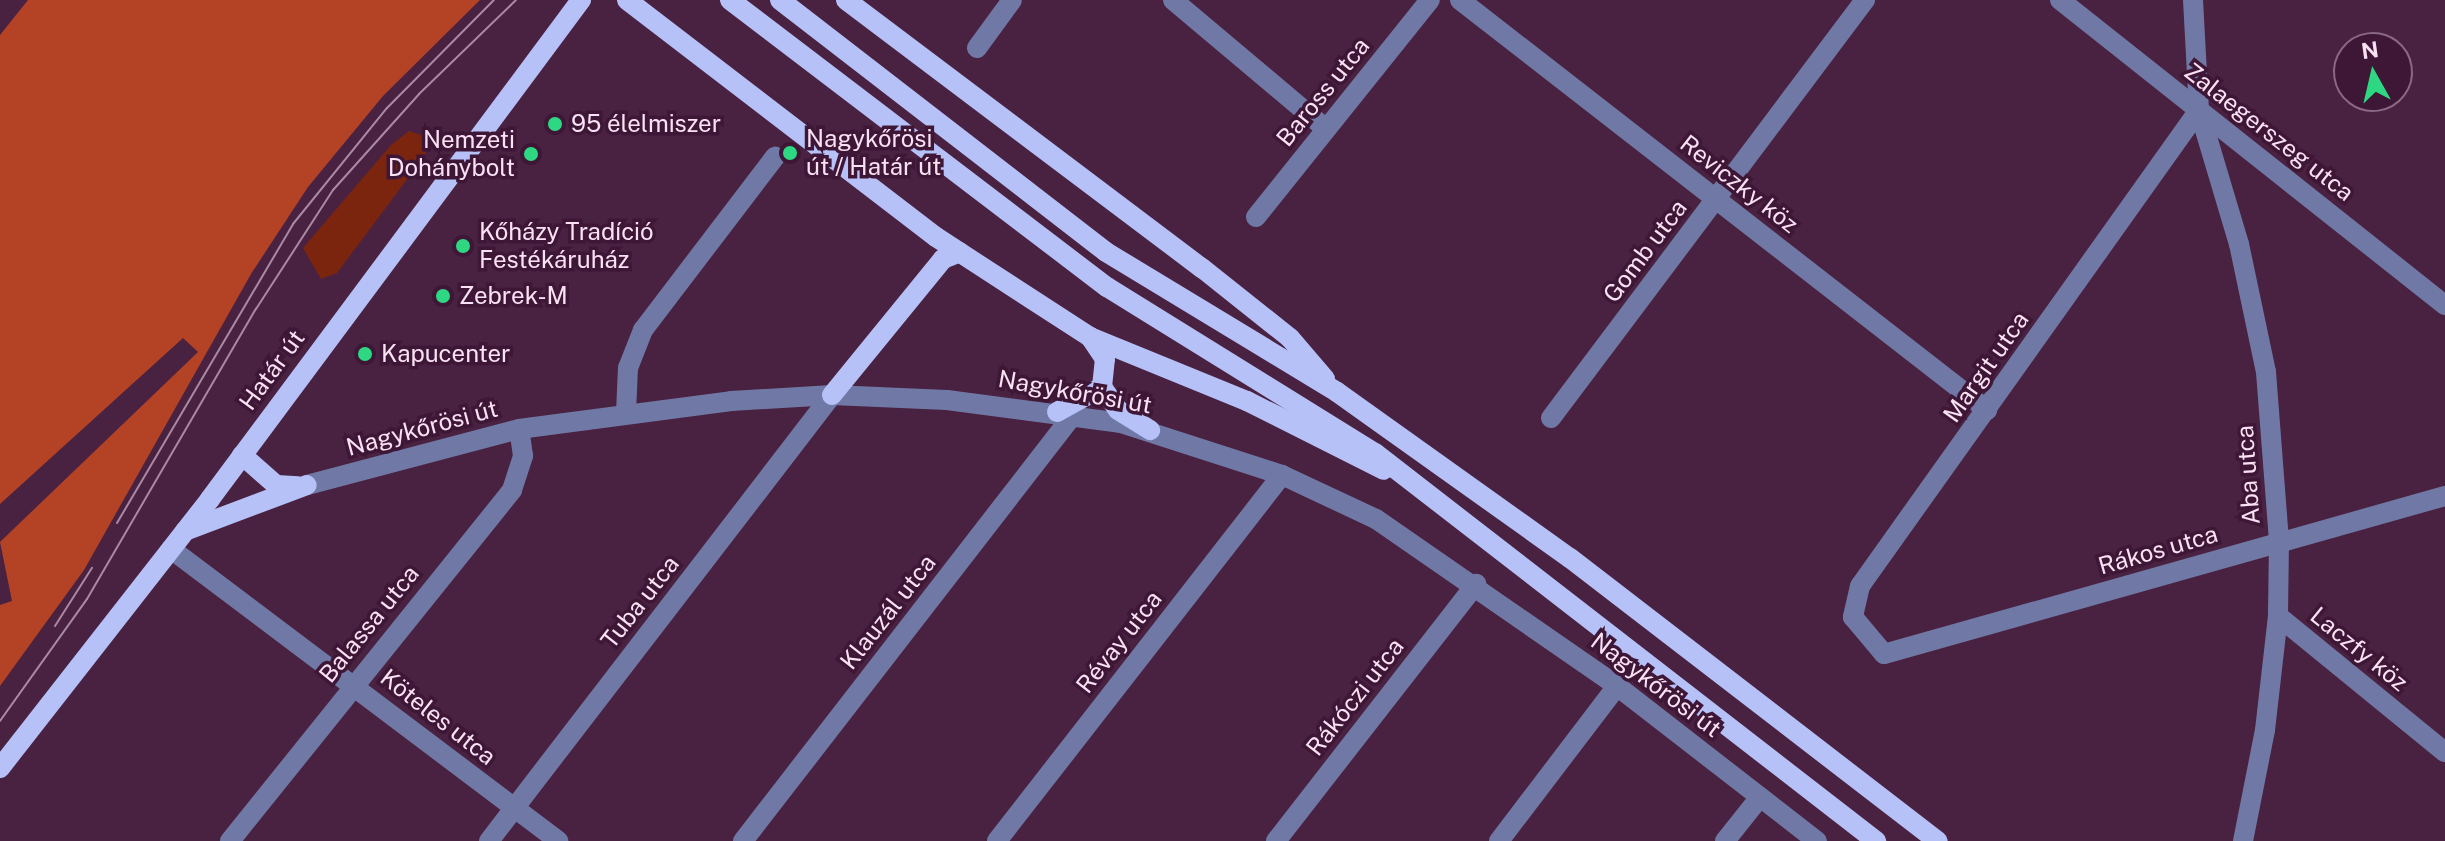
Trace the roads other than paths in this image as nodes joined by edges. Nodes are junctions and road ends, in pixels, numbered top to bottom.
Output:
1 (581, 0) edge
2 (627, 0) edge
3 (730, 0) edge
4 (780, 0) edge
5 (846, 0) edge
6 (1012, 0) edge
7 (1173, 0) edge
8 (1430, 0) edge
9 (1460, 0) edge
10 (1865, 0) edge
11 (2060, 0) edge
12 (2193, 0) edge
13 (977, 48) dead end
14 (2199, 110) junction
15 (1326, 129) junction
16 (775, 157) dead end
17 (1717, 199) junction
18 (1256, 217) dead end
19 (960, 252) junction
20 (2445, 305) edge
21 (1090, 337) junction
22 (1102, 387) junction
23 (1337, 392) junction
24 (832, 395) junction
25 (1987, 410) junction
26 (626, 413) junction
27 (1065, 414) junction
28 (1551, 418) dead end
29 (519, 429) junction
30 (1150, 430) junction
31 (242, 455) junction
32 (1282, 475) junction
33 (1412, 483) junction
34 (307, 485) junction
35 (2445, 496) edge
36 (185, 531) junction
37 (2279, 542) junction
38 (171, 549) junction
39 (1476, 584) junction
40 (2278, 616) junction
41 (1884, 654) joint
42 (354, 684) junction
43 (1617, 686) junction
44 (2445, 752) edge
45 (0, 768) edge
46 (1760, 797) junction
47 (515, 809) junction
48 (230, 841) edge
49 (489, 841) edge
50 (558, 841) edge
51 (743, 841) edge
52 (997, 841) edge
53 (1276, 841) edge
54 (1499, 841) edge
55 (1725, 841) edge
56 (1817, 841) edge
57 (1876, 841) edge
58 (1938, 841) edge
59 (2243, 841) edge

1 - 31 main road, Határ út
2 - 19 main road
3 - 33 main road, Nagykőrösi út
4 - 23 main road, Nagykőrösi út
5 - 23 main road
6 - 13 street
7 - 15 street
8 - 15 street, Baross utca
9 - 17 street, Reviczky köz
10 - 17 street, Gomb utca
11 - 14 street, Zalaegerszeg utca
12 - 14 street, Aba utca
14 - 20 street, Zalaegerszeg utca
14 - 25 street, Margit utca
14 - 37 street, Aba utca
15 - 18 street, Baross utca
16 - 26 street
17 - 25 street, Reviczky köz
17 - 28 street, Gomb utca
19 - 21 main road
19 - 24 main road
21 - 22 main road
21 - 33 main road
22 - 27 main road
22 - 30 main road
23 - 58 main road, Nagykőrösi út
24 - 26 street, Nagykőrösi út
24 - 27 street, Nagykőrösi út
24 - 47 street, Tuba utca
25 - 41 street, Margit utca
26 - 29 street, Nagykőrösi út
27 - 30 street, Nagykőrösi út
27 - 51 street, Klauzál utca
29 - 34 street, Nagykőrösi út
29 - 42 street, Balassa utca
30 - 32 street, Nagykőrösi út
31 - 34 main road
31 - 36 main road, Határ út
32 - 39 street, Nagykőrösi út
32 - 52 street, Révay utca
33 - 57 main road, Nagykőrösi út
34 - 36 main road
35 - 37 street, Rákos utca
36 - 38 main road, Határ út
37 - 40 street, Aba utca
37 - 41 street, Rákos utca
38 - 42 street, Köteles utca
38 - 45 main road, Határ út
39 - 43 street, Nagykőrösi út
39 - 53 street, Rákóczi utca
40 - 44 street, Laczfy köz
40 - 59 street, Aba utca
42 - 47 street, Köteles utca
42 - 48 street, Balassa utca
43 - 46 street, Nagykőrösi út
43 - 54 street
46 - 55 street
46 - 56 street, Nagykőrösi út
47 - 49 street, Tuba utca
47 - 50 street, Köteles utca

